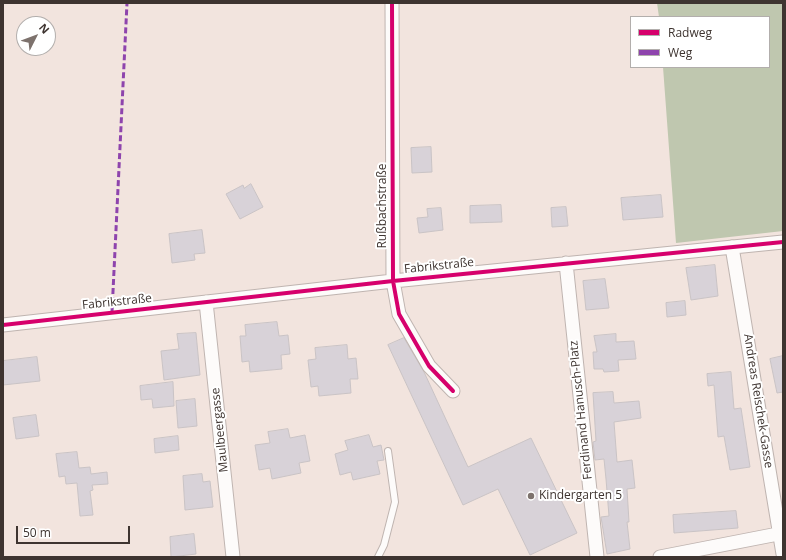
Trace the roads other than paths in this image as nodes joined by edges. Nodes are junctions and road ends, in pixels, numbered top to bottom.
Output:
1 (392, 3) edge
2 (783, 242) edge
3 (732, 247) junction
4 (566, 263) junction
5 (393, 281) junction
6 (206, 302) junction
7 (3, 325) edge
8 (454, 391) dead end
9 (388, 451) dead end
10 (781, 533) edge
11 (783, 554) edge
12 (233, 557) edge
13 (378, 557) edge
14 (596, 557) edge
15 (660, 557) edge

1 - 5 street, Rußbachstraße
2 - 3 street, Fabrikstraße
3 - 4 street, Fabrikstraße
3 - 10 street, Andreas Reischek-Gasse
4 - 5 street, Fabrikstraße
4 - 14 street, Ferdinand Hanusch-Platz
5 - 6 street, Fabrikstraße
5 - 8 street, Rußbachstraße
6 - 7 street, Fabrikstraße
6 - 12 street, Maulbeergasse
9 - 13 lane
10 - 11 street, Andreas Reischek-Gasse
10 - 15 street

